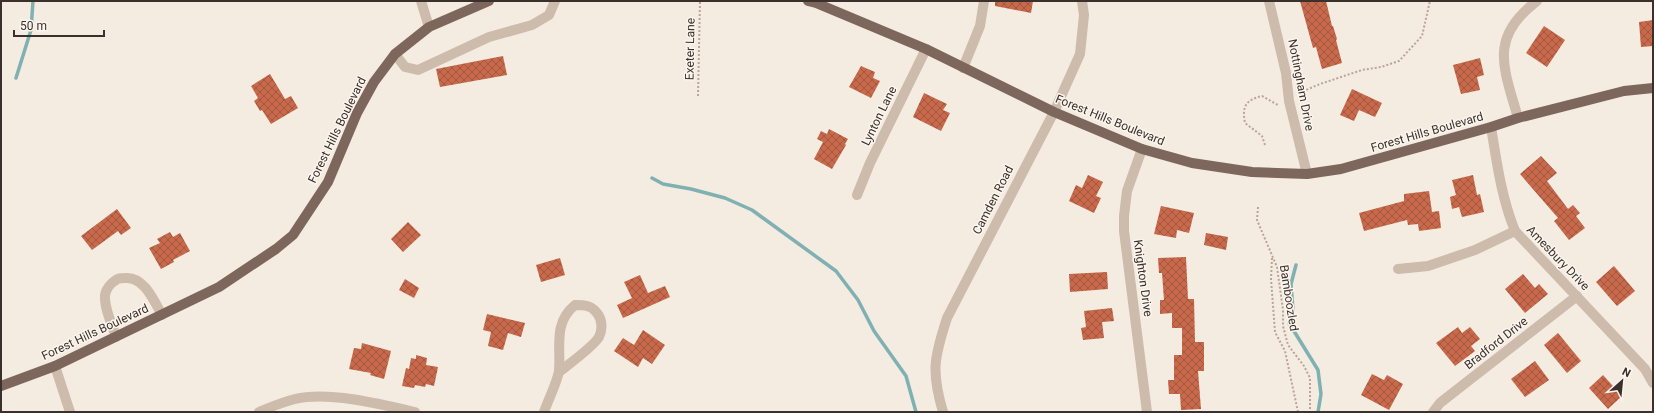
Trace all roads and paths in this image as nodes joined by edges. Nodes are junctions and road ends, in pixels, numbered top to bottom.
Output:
1 (421, 1) edge
2 (489, 1) edge
3 (555, 1) edge
4 (700, 1) edge
5 (808, 1) edge
6 (984, 1) edge
7 (1082, 1) edge
8 (1269, 1) edge
9 (1430, 1) edge
10 (1537, 1) edge
11 (428, 27) junction
12 (926, 49) junction
13 (395, 54) junction
14 (963, 68) junction
15 (1653, 88) edge
16 (1298, 94) dead end
17 (698, 96) dead end
18 (1284, 107) dead end
19 (1054, 112) junction
20 (1518, 118) junction
21 (1491, 127) junction
22 (1265, 145) dead end
23 (1142, 149) junction
24 (1307, 174) junction
25 (857, 195) dead end
26 (1258, 207) dead end
27 (1515, 231) junction
28 (1272, 257) junction
29 (1398, 269) dead end
30 (1577, 296) junction
31 (162, 315) junction
32 (116, 337) junction
33 (55, 366) junction
34 (559, 372) junction
35 (1653, 383) edge
36 (1, 386) edge
37 (70, 412) edge
38 (259, 412) edge
39 (413, 412) edge
40 (544, 412) edge
41 (943, 412) edge
42 (1147, 412) edge
43 (1298, 412) edge
44 (1310, 412) edge
45 (1433, 412) edge

1 - 11 street
2 - 11 main road, Forest Hills Boulevard
3 - 13 street
4 - 17 path, Exeter Lane
5 - 12 main road, Forest Hills Boulevard
6 - 14 street
7 - 19 street, Camden Road
8 - 24 street, Nottingham Drive
9 - 16 path
10 - 20 street
11 - 13 main road, Forest Hills Boulevard
12 - 14 main road, Forest Hills Boulevard
12 - 25 street, Lynton Lane
13 - 31 main road, Forest Hills Boulevard
14 - 19 main road, Forest Hills Boulevard
15 - 20 main road, Forest Hills Boulevard
18 - 22 path
19 - 23 main road, Forest Hills Boulevard
19 - 41 street, Camden Road
20 - 21 main road, Forest Hills Boulevard
21 - 24 main road, Forest Hills Boulevard
21 - 27 street, Amesbury Drive
23 - 24 main road, Forest Hills Boulevard
23 - 42 street, Knighton Drive
26 - 28 path, Bamboozled
27 - 29 street
27 - 30 street, Amesbury Drive
28 - 43 path
28 - 44 path, Bamboozled
30 - 35 street, Amesbury Drive
30 - 45 street, Bradford Drive
31 - 32 main road, Forest Hills Boulevard
31 - 32 street
32 - 33 main road, Forest Hills Boulevard
33 - 36 main road, Forest Hills Boulevard
33 - 37 street
34 - 34 street
34 - 40 street
38 - 39 street

